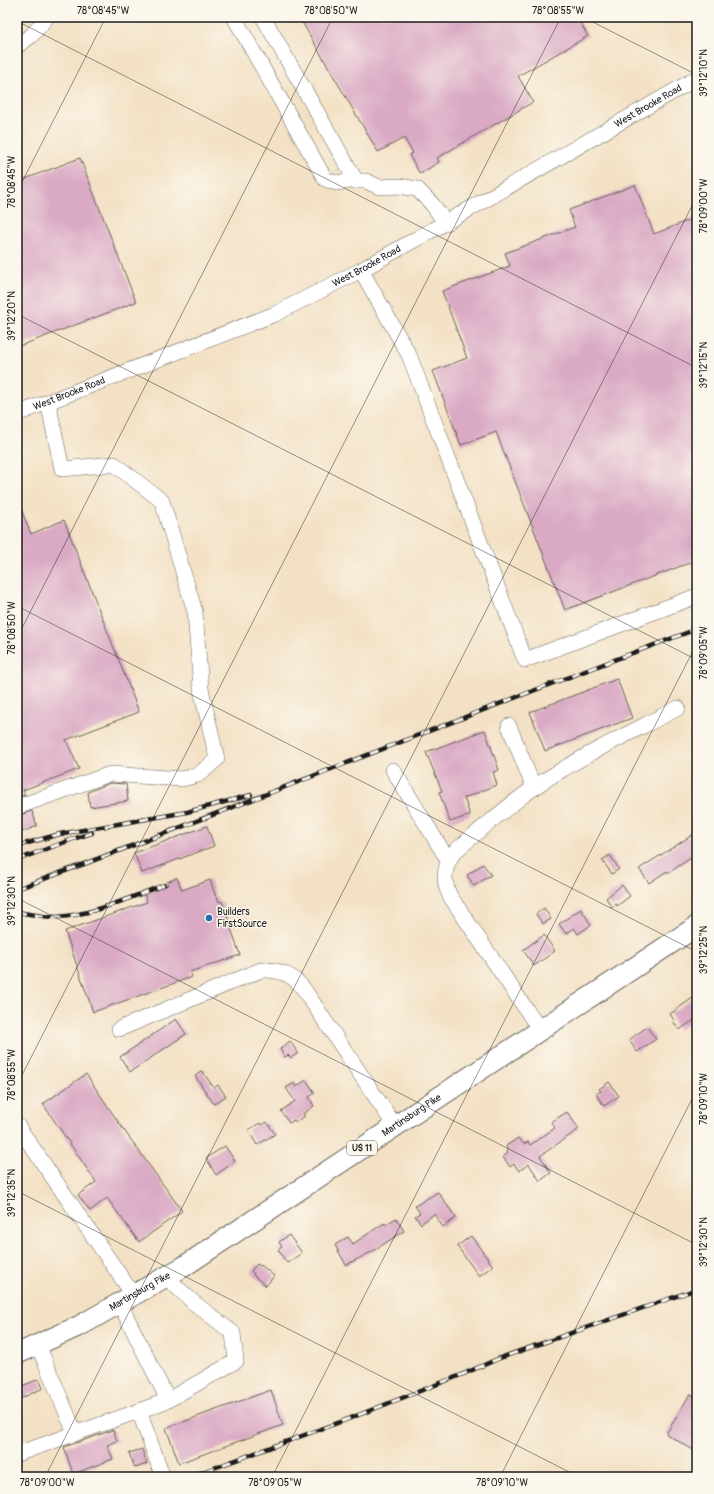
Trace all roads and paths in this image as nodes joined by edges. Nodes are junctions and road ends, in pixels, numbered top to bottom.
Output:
1 (47, 17) edge
2 (234, 17) edge
3 (263, 17) edge
4 (17, 46) edge
5 (697, 78) edge
6 (356, 181) junction
7 (446, 223) junction
8 (361, 270) junction
9 (48, 402) junction
10 (17, 414) edge
11 (697, 596) edge
12 (678, 708) dead end
13 (509, 726) dead end
14 (393, 770) dead end
15 (534, 788) junction
16 (17, 807) edge
17 (448, 860) junction
18 (697, 926) edge
19 (119, 1029) dead end
20 (540, 1030) junction
21 (17, 1125) edge
22 (395, 1126) junction
23 (166, 1277) junction
24 (127, 1300) junction
25 (38, 1345) junction
26 (17, 1354) edge
27 (168, 1400) junction
28 (139, 1411) junction
29 (75, 1433) junction
30 (17, 1454) edge
31 (162, 1477) edge

1 - 4 street
2 - 6 street
3 - 6 street
5 - 7 street, West Brooke Road
6 - 7 street
7 - 8 street, West Brooke Road
8 - 9 street, West Brooke Road
8 - 11 street
9 - 10 street, West Brooke Road
9 - 16 street
12 - 15 street
13 - 15 street
14 - 17 street
15 - 17 street
17 - 20 street
18 - 20 main road, Martinsburg Pike / US 11
19 - 22 street
20 - 22 main road, Martinsburg Pike / US 11
21 - 24 street
22 - 23 main road, Martinsburg Pike / US 11
23 - 24 main road, Martinsburg Pike / US 11
23 - 27 street
24 - 25 main road, Martinsburg Pike / US 11
24 - 27 street
25 - 26 main road, Martinsburg Pike / US 11
25 - 29 street
27 - 28 street
28 - 29 street
28 - 31 street
29 - 30 street

